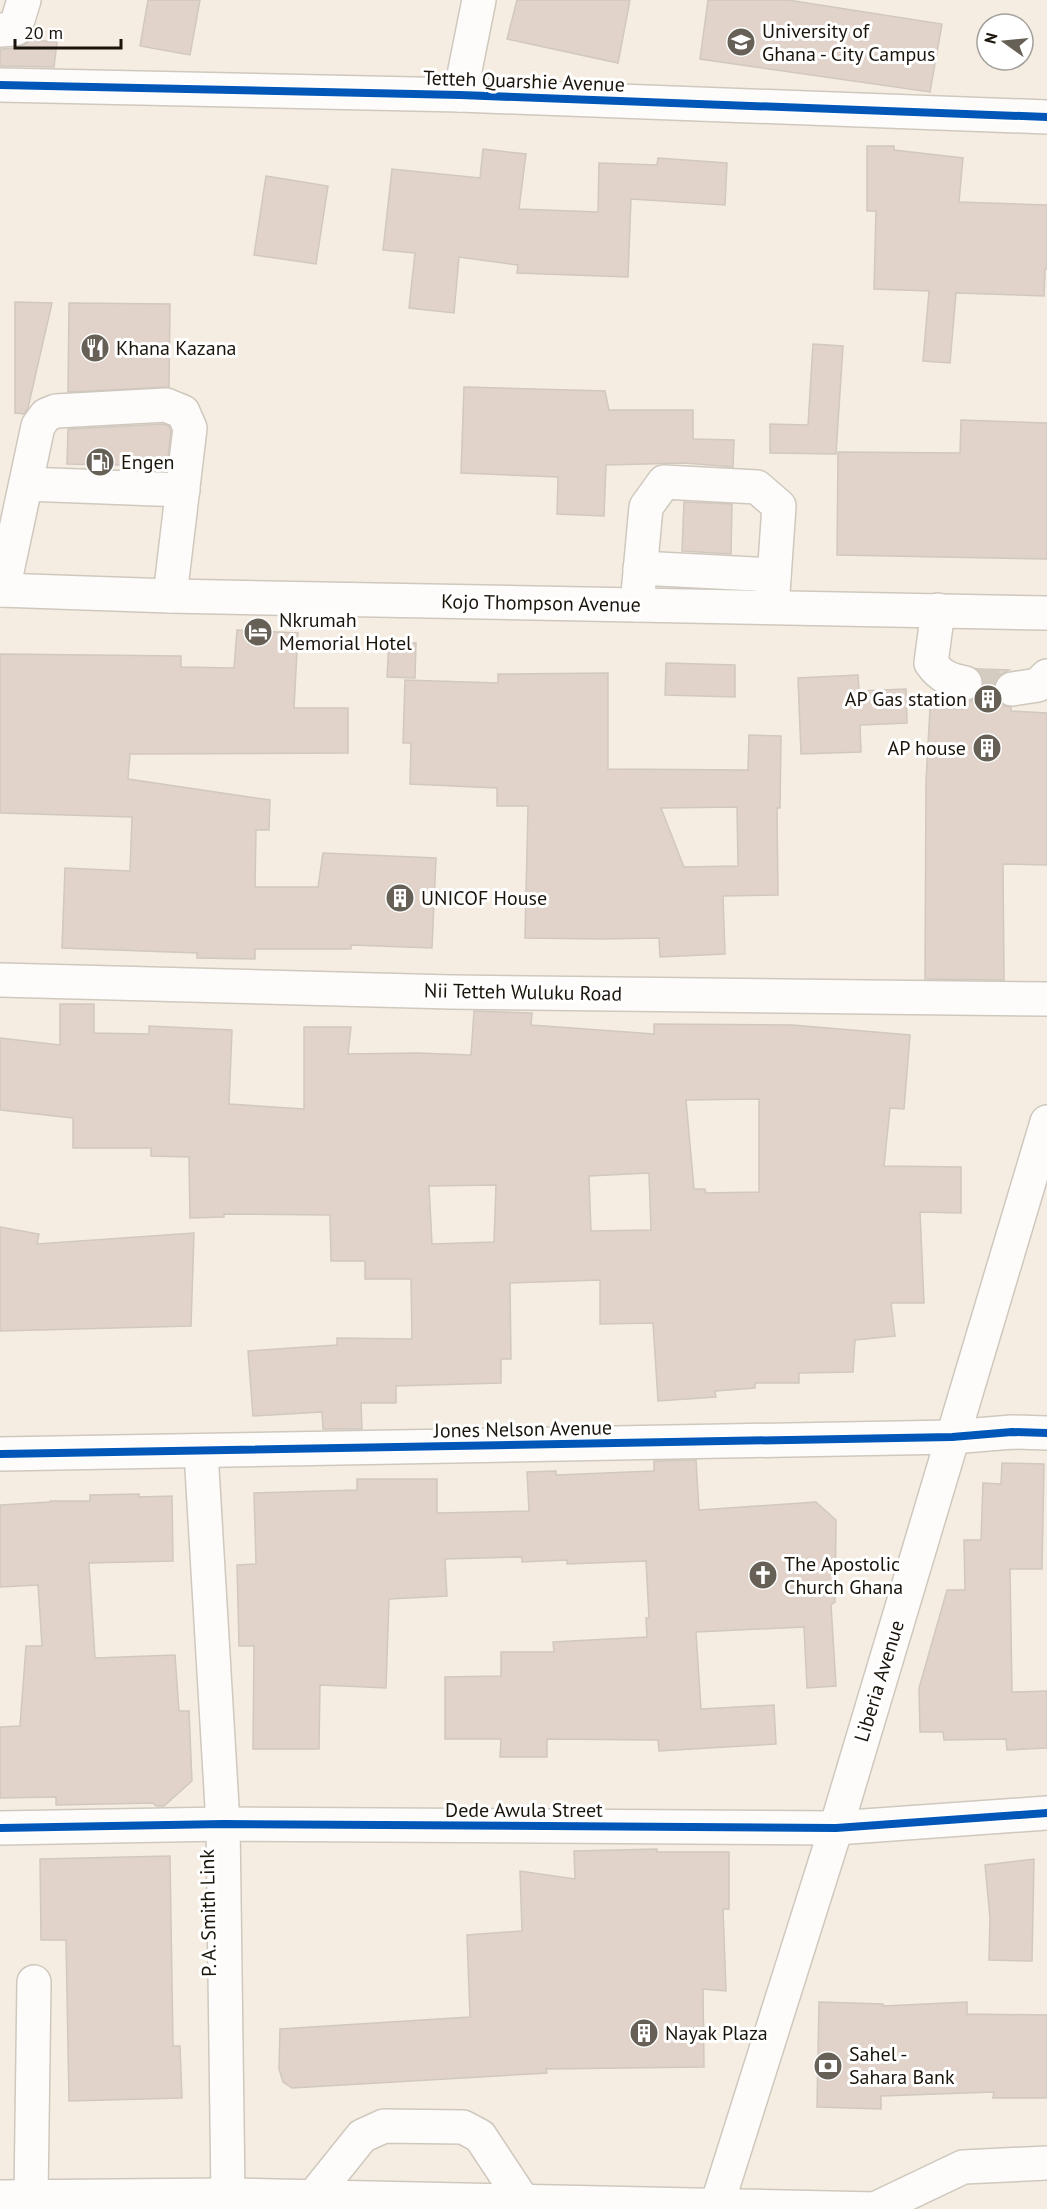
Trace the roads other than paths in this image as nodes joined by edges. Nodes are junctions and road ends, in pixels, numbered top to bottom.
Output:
1 (24, 0) edge
2 (479, 0) edge
3 (0, 30) edge
4 (0, 85) edge
5 (460, 95) junction
6 (1047, 117) edge
7 (26, 484) junction
8 (183, 490) junction
9 (640, 568) junction
10 (774, 575) junction
11 (2, 590) edge
12 (170, 596) junction
13 (637, 604) junction
14 (772, 607) junction
15 (938, 610) junction
16 (1047, 613) edge
17 (1047, 676) edge
18 (965, 683) tunnel mouth
19 (1012, 689) tunnel mouth
20 (0, 980) edge
21 (1047, 999) edge
22 (1047, 1122) edge
23 (1047, 1433) edge
24 (952, 1437) junction
25 (201, 1452) junction
26 (0, 1454) edge
27 (1047, 1814) edge
28 (223, 1824) junction
29 (0, 1828) edge
30 (836, 1828) junction
31 (34, 1982) dead end
32 (1047, 2163) edge
33 (228, 2195) junction
34 (15, 2197) edge
35 (314, 2197) junction
36 (523, 2201) junction
37 (174, 2202) edge
38 (715, 2207) edge
39 (876, 2209) edge

1 - 3 street
2 - 5 street
4 - 5 street, Tetteh Quarshie Avenue
5 - 6 street, Tetteh Quarshie Avenue
7 - 8 street
7 - 8 street
7 - 11 street
8 - 12 street
9 - 10 street
9 - 10 street
9 - 13 street
10 - 14 street
11 - 12 street, Kojo Thompson Avenue
12 - 13 street, Kojo Thompson Avenue
13 - 14 street, Kojo Thompson Avenue
14 - 15 street, Kojo Thompson Avenue
15 - 16 street, Kojo Thompson Avenue
15 - 18 street
17 - 19 street
20 - 21 street, Nii Tetteh Wuluku Road
22 - 24 street, Liberia Avenue
23 - 24 street, Jones Nelson Avenue
24 - 25 street, Jones Nelson Avenue
24 - 30 street, Liberia Avenue
25 - 26 street, Jones Nelson Avenue
25 - 28 street, P. A. Smith Link
27 - 30 street, Dede Awula Street
28 - 29 street, Dede Awula Street
28 - 30 street, Dede Awula Street
28 - 33 street, P. A. Smith Link
30 - 38 street, Liberia Avenue
31 - 34 street
32 - 39 street
33 - 35 street
33 - 37 street
34 - 37 street
35 - 36 street
35 - 36 street
36 - 38 street
38 - 39 street

